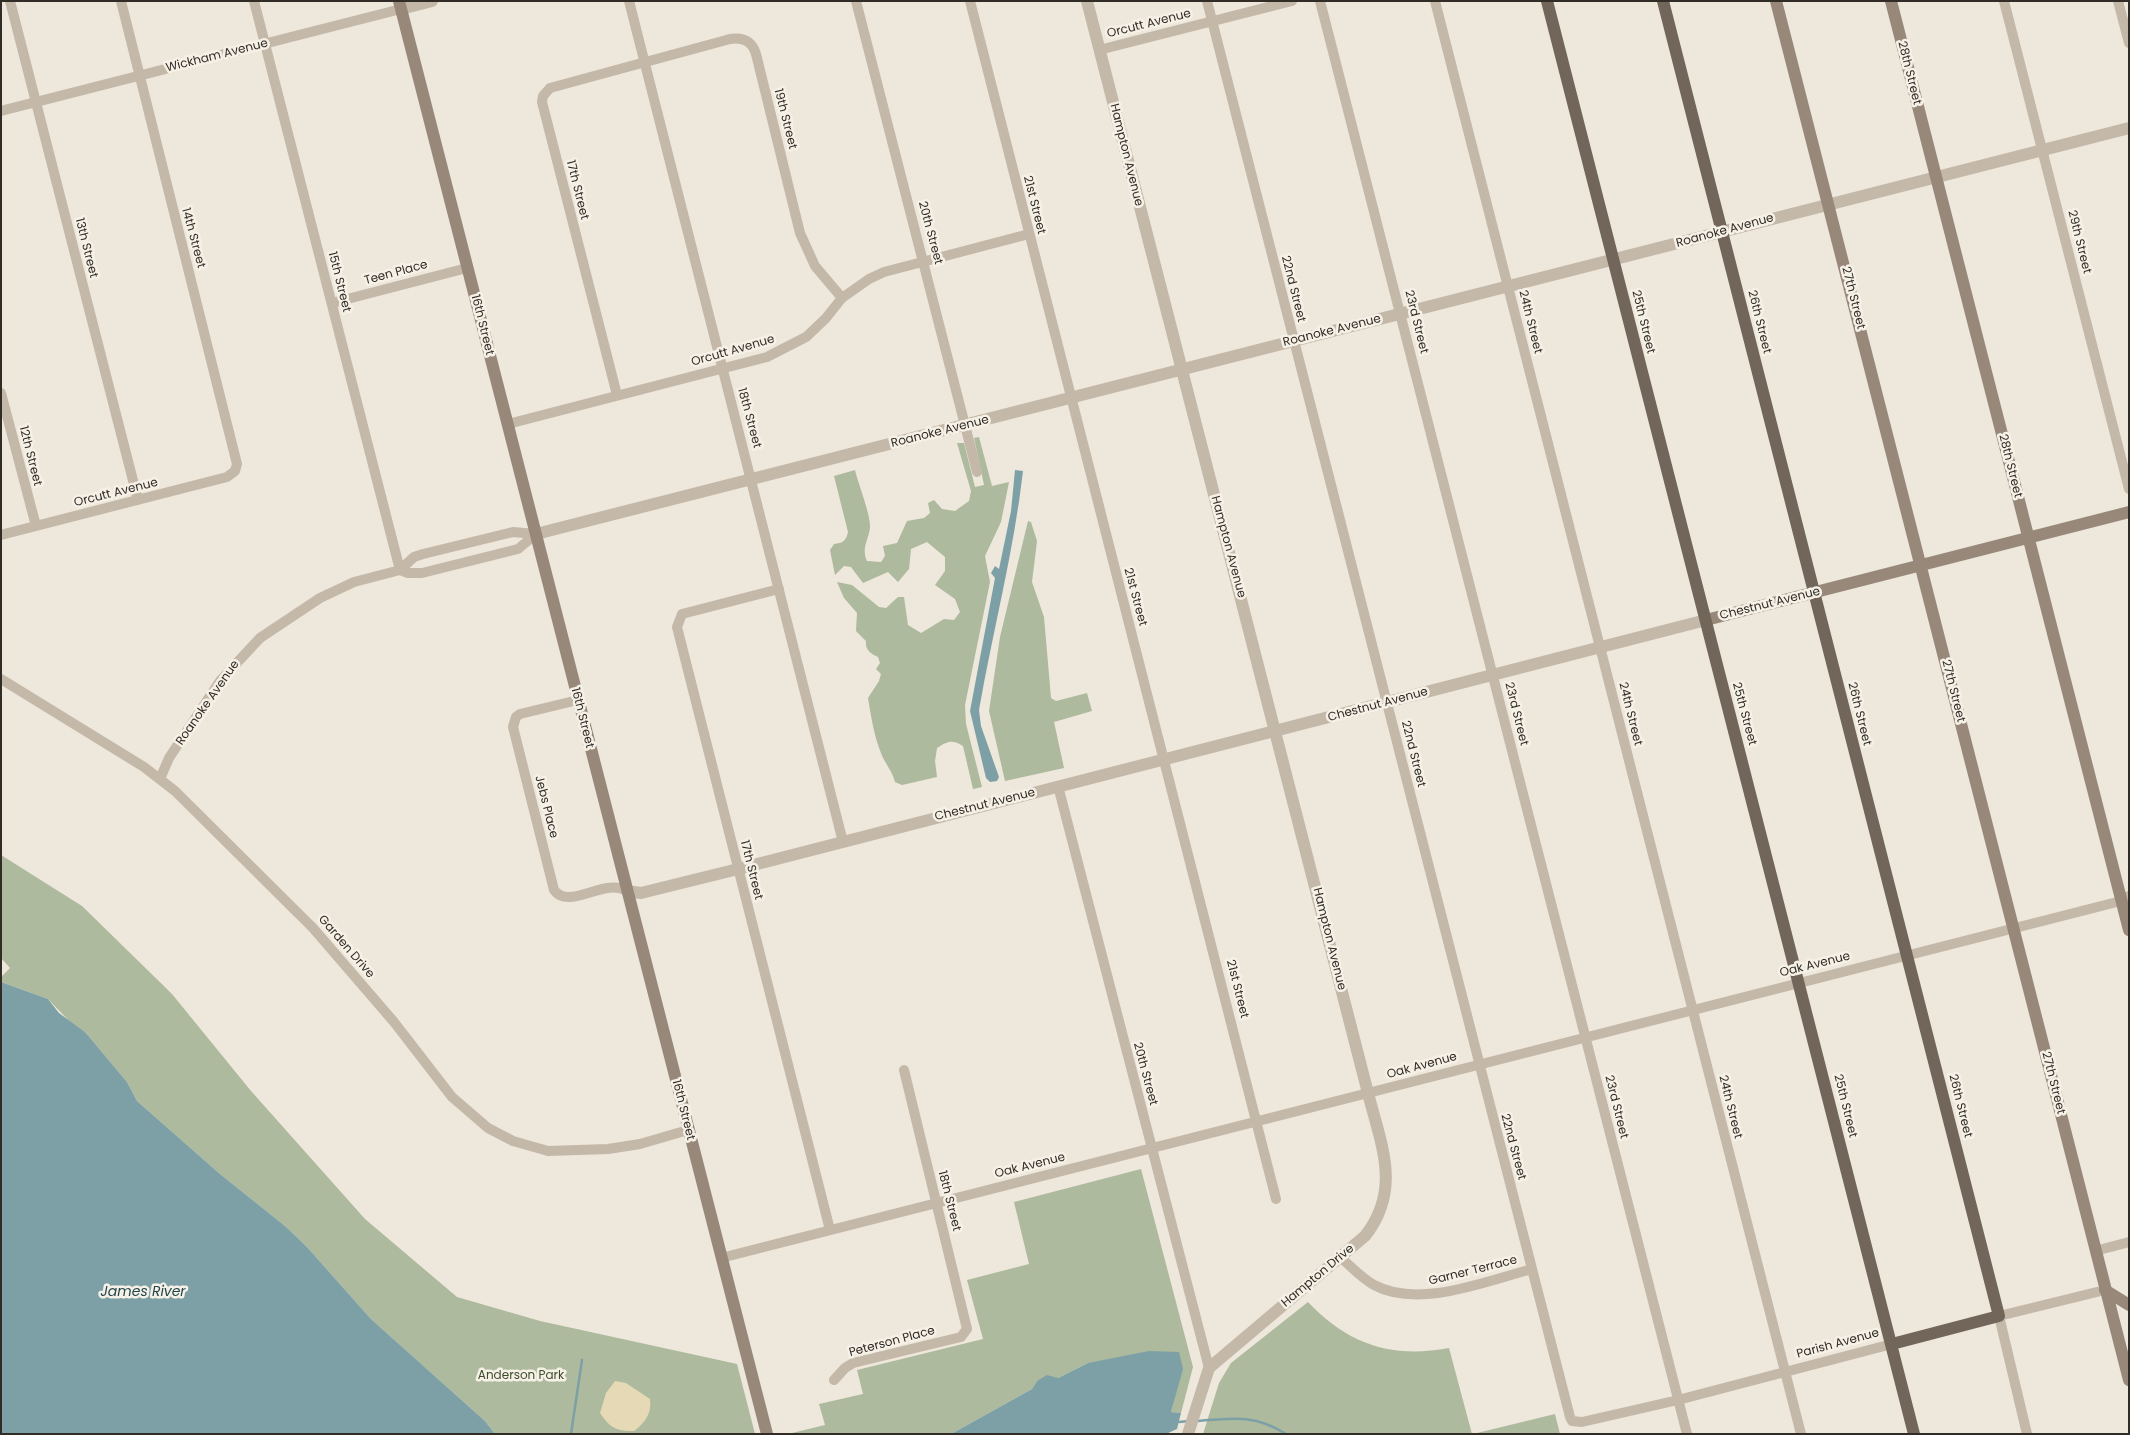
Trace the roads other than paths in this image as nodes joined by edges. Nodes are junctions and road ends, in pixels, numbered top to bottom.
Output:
1 (10, 1) edge
2 (121, 1) edge
3 (254, 1) edge
4 (432, 1) edge
5 (629, 1) edge
6 (856, 1) edge
7 (970, 1) edge
8 (1087, 1) edge
9 (1207, 1) edge
10 (1292, 1) edge
11 (1320, 1) edge
12 (1435, 1) edge
13 (1547, 1) edge
14 (1663, 1) edge
15 (1776, 1) edge
16 (1891, 1) edge
17 (2004, 1) edge
18 (2118, 1) edge
19 (400, 5) edge
20 (1212, 22) junction
21 (2129, 43) edge
22 (266, 44) junction
23 (1099, 50) junction
24 (645, 62) junction
25 (139, 76) junction
26 (36, 102) junction
27 (1, 111) edge
28 (2129, 128) edge
29 (2042, 150) junction
30 (1936, 177) junction
31 (1828, 203) junction
32 (1722, 232) junction
33 (1029, 234) junction
34 (1613, 259) junction
35 (924, 261) junction
36 (467, 268) junction
37 (1508, 286) junction
38 (842, 298) junction
39 (332, 303) junction
40 (1401, 314) junction
41 (1294, 341) junction
42 (723, 368) junction
43 (1181, 370) junction
44 (1, 393) edge
45 (617, 395) junction
46 (1071, 398) junction
47 (508, 424) junction
48 (966, 425) junction
49 (977, 472) dead end
50 (239, 473) joint
51 (752, 480) junction
52 (2129, 488) edge
53 (138, 500) junction
54 (2129, 512) edge
55 (36, 526) junction
56 (536, 534) junction
57 (1, 535) edge
58 (2028, 538) junction
59 (1921, 565) junction
60 (400, 570) junction
61 (779, 589) junction
62 (1814, 593) junction
63 (1706, 620) junction
64 (1600, 647) junction
65 (1493, 675) junction
66 (1, 680) edge
67 (578, 700) junction
68 (1387, 702) junction
69 (1276, 731) junction
70 (1165, 760) junction
71 (160, 779) junction
72 (1058, 786) junction
73 (843, 842) junction
74 (738, 869) junction
75 (627, 891) junction
76 (2125, 898) edge
77 (2014, 928) junction
78 (2129, 930) edge
79 (1907, 955) junction
80 (1799, 982) junction
81 (1693, 1010) junction
82 (1586, 1038) junction
83 (1479, 1065) junction
84 (904, 1070) dead end
85 (1368, 1093) junction
86 (1258, 1121) junction
87 (688, 1130) junction
88 (1151, 1148) junction
89 (1276, 1199) dead end
90 (936, 1203) junction
91 (830, 1230) junction
92 (2129, 1242) edge
93 (2095, 1251) junction
94 (721, 1258) junction
95 (1341, 1258) junction
96 (1532, 1269) junction
97 (2105, 1290) junction
98 (2129, 1305) edge
99 (1999, 1316) junction
100 (961, 1336) joint
101 (1892, 1344) junction
102 (1208, 1368) junction
103 (1784, 1372) junction
104 (834, 1380) dead end
105 (2129, 1380) edge
106 (1678, 1400) junction
107 (1577, 1423) joint
108 (767, 1434) edge
109 (1188, 1434) edge
110 (1687, 1434) edge
111 (1801, 1434) edge
112 (1914, 1434) edge
113 (2027, 1434) edge

1 - 26 street, 13th Street
2 - 25 street, 14th Street
3 - 22 street, 15th Street
4 - 19 street, Wickham Avenue
5 - 24 street, 18th Street
6 - 35 street, 20th Street
7 - 33 street, 21st Street
8 - 23 street, Hampton Avenue
9 - 20 street, 22nd Street
10 - 20 street, Orcutt Avenue
11 - 40 street, 23rd Street
12 - 37 street, 24th Street
13 - 34 main road, 25th Street
14 - 32 main road, 26th Street
15 - 31 main road, 27th Street
16 - 30 main road, 28th Street
17 - 29 street, 29th Street
18 - 21 street
19 - 22 street, Wickham Avenue
19 - 36 main road, 16th Street
20 - 23 street, Orcutt Avenue
20 - 41 street, 22nd Street
22 - 25 street, Wickham Avenue
22 - 39 street, 15th Street
23 - 43 street, Hampton Avenue
24 - 38 street, 19th Street
24 - 42 street, 18th Street
24 - 45 street, 17th Street
25 - 26 street, Wickham Avenue
25 - 50 street, 14th Street
26 - 27 street, Wickham Avenue
26 - 53 street, 13th Street
28 - 29 street, Roanoke Avenue
29 - 30 street, Roanoke Avenue
29 - 52 street, 29th Street
30 - 31 street, Roanoke Avenue
30 - 58 main road, 28th Street
31 - 32 street, Roanoke Avenue
31 - 59 main road, 27th Street
32 - 34 street, Roanoke Avenue
32 - 62 main road, 26th Street
33 - 35 street, Orcutt Avenue
33 - 46 street, 21st Street
34 - 37 street, Roanoke Avenue
34 - 63 main road, 25th Street
35 - 38 street, Orcutt Avenue
35 - 48 street, 20th Street
36 - 39 street, Teen Place
36 - 47 main road, 16th Street
37 - 40 street, Roanoke Avenue
37 - 64 street, 24th Street
38 - 42 street, Orcutt Avenue
39 - 60 street, 15th Street
40 - 41 street, Roanoke Avenue
40 - 65 street, 23rd Street
41 - 43 street, Roanoke Avenue
41 - 68 street, 22nd Street
42 - 45 street, Orcutt Avenue
42 - 51 street, 18th Street
43 - 46 street, Roanoke Avenue
43 - 69 street, Hampton Avenue
44 - 55 street, 12th Street
45 - 47 street, Orcutt Avenue
46 - 48 street, Roanoke Avenue
46 - 70 street, 21st Street
47 - 56 main road, 16th Street
48 - 49 street, 20th Street
48 - 51 street, Roanoke Avenue
50 - 53 street, Orcutt Avenue
51 - 56 street, Roanoke Avenue
51 - 61 street, 18th Street
53 - 55 street, Orcutt Avenue
54 - 58 main road, Chestnut Avenue
55 - 57 street, Orcutt Avenue
56 - 60 street, Roanoke Avenue
56 - 60 street, Roanoke Avenue
56 - 67 main road, 16th Street
58 - 59 main road, Chestnut Avenue
58 - 76 main road, 28th Street
59 - 62 main road, Chestnut Avenue
59 - 77 main road, 27th Street
60 - 71 street, Roanoke Avenue
61 - 73 street, 18th Street
61 - 74 street, 17th Street
62 - 63 main road, Chestnut Avenue
62 - 79 main road, 26th Street
63 - 64 street, Chestnut Avenue
63 - 80 main road, 25th Street
64 - 65 street, Chestnut Avenue
64 - 81 street, 24th Street
65 - 68 street, Chestnut Avenue
65 - 82 street, 23rd Street
66 - 71 street, Garden Drive
67 - 75 main road, 16th Street
67 - 75 street, Jebs Place
68 - 69 street, Chestnut Avenue
68 - 83 street, 22nd Street
69 - 70 street, Chestnut Avenue
69 - 85 street, Hampton Avenue
70 - 72 street, Chestnut Avenue
70 - 86 street, 21st Street
71 - 87 street, Garden Drive
72 - 73 street, Chestnut Avenue
72 - 88 street, 20th Street
73 - 74 street, Chestnut Avenue
74 - 75 street, Chestnut Avenue
74 - 91 street, 17th Street
75 - 87 main road, 16th Street
76 - 77 street, Oak Avenue
76 - 78 main road, 28th Street
77 - 79 street, Oak Avenue
77 - 93 main road, 27th Street
79 - 80 street, Oak Avenue
79 - 99 main road, 26th Street
80 - 81 street, Oak Avenue
80 - 101 main road, 25th Street
81 - 82 street, Oak Avenue
81 - 103 street, 24th Street
82 - 83 street, Oak Avenue
82 - 106 street, 23rd Street
83 - 85 street, Oak Avenue
83 - 96 street, 22nd Street
84 - 90 street, 18th Street
85 - 86 street, Oak Avenue
85 - 95 street, Hampton Drive
86 - 88 street, Oak Avenue
86 - 89 street, 21st Street
87 - 94 main road, 16th Street
88 - 90 street, Oak Avenue
88 - 102 street, 20th Street
90 - 91 street, Oak Avenue
90 - 100 street, 18th Street
91 - 94 street, Oak Avenue
92 - 93 street
93 - 97 main road, 27th Street
94 - 108 main road, 16th Street
95 - 96 street, Garner Terrace
95 - 102 street, Hampton Drive
96 - 107 street, 22nd Street
97 - 98 main road
97 - 99 street, Parish Avenue
97 - 105 main road, 27th Street
99 - 101 main road, Parish Avenue
99 - 113 street, 26th Street
100 - 104 street, Peterson Place
101 - 103 street, Parish Avenue
101 - 112 main road, 25th Street
102 - 109 street
103 - 106 street, Parish Avenue
103 - 111 street, 24th Street
106 - 107 street, Parish Avenue
106 - 110 street, 23rd Street

